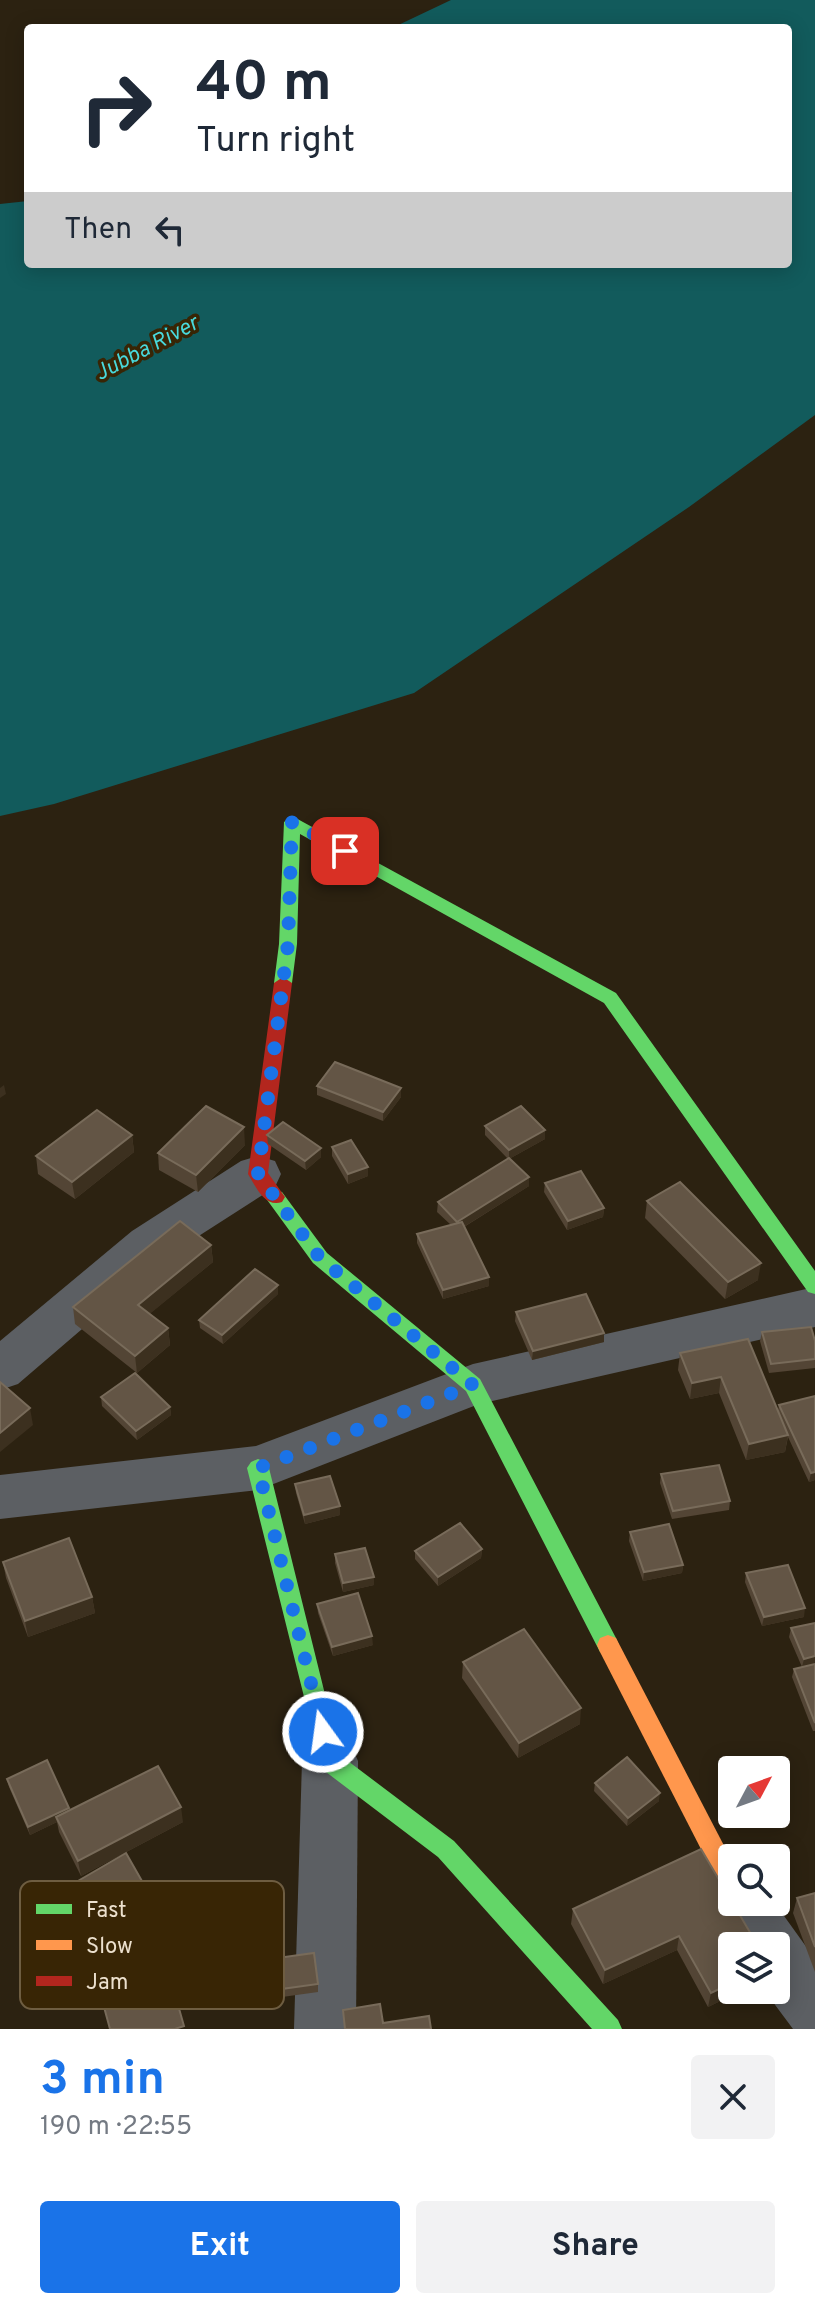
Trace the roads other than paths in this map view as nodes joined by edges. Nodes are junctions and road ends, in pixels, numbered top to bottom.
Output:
1 (258, 1174) junction
2 (815, 1286) edge
3 (815, 1307) edge
4 (0, 1370) edge
5 (473, 1385) junction
6 (258, 1468) junction
7 (0, 1497) edge
8 (330, 1761) junction
9 (718, 1859) edge
10 (790, 1975) edge
11 (815, 2009) edge
12 (325, 2029) edge
13 (609, 2029) edge

1 - 2 street
1 - 4 street
1 - 5 street
3 - 5 street
5 - 6 street
5 - 9 street
6 - 7 street
6 - 8 street
8 - 12 street
8 - 13 street
10 - 11 street

